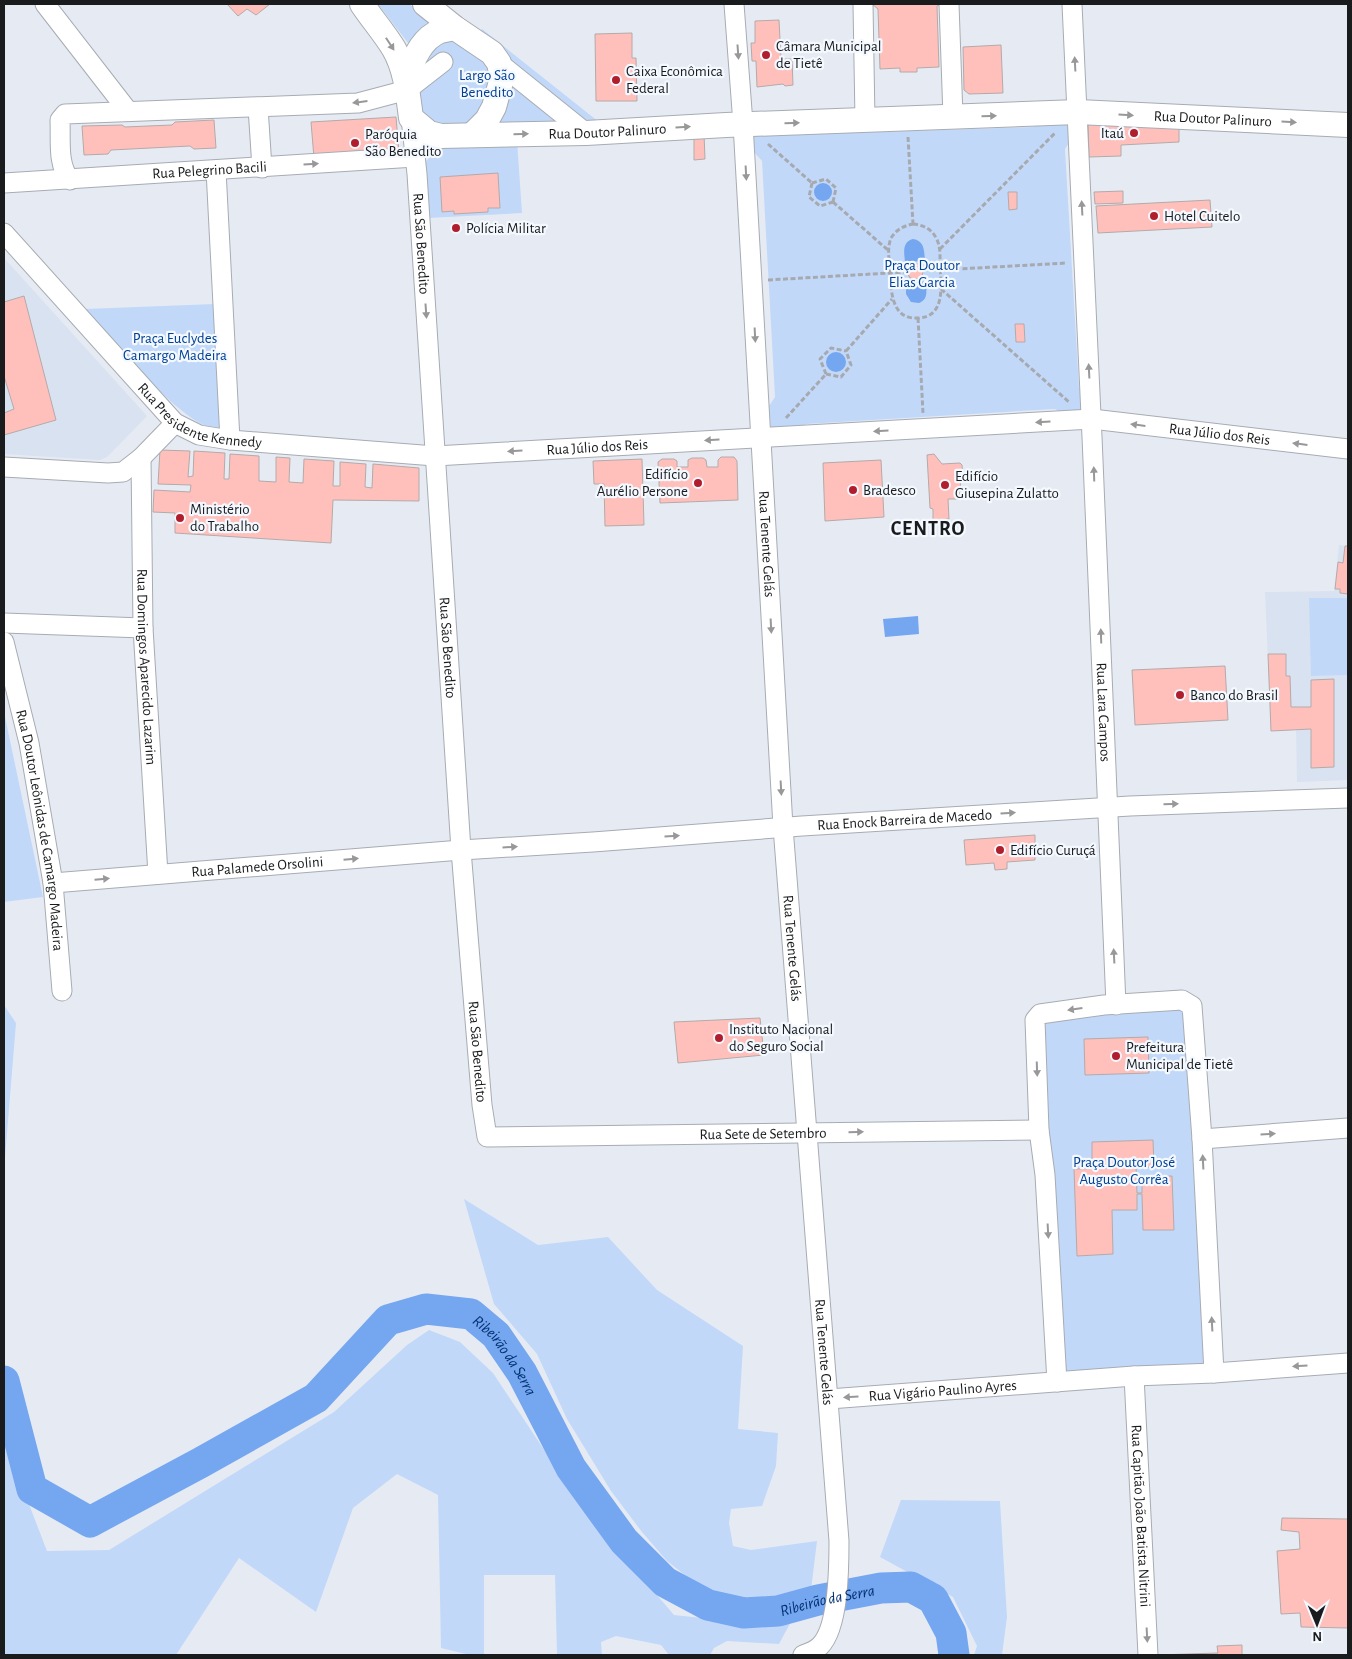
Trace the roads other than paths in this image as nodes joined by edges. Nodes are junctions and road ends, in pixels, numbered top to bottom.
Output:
1 (45, 4) edge
2 (362, 4) edge
3 (425, 4) edge
4 (734, 4) edge
5 (862, 4) edge
6 (949, 4) edge
7 (1072, 4) edge
8 (455, 28) junction
9 (443, 62) dead end
10 (499, 62) junction
11 (407, 86) junction
12 (258, 107) junction
13 (128, 112) junction
14 (1078, 112) junction
15 (953, 117) junction
16 (411, 118) junction
17 (865, 120) junction
18 (743, 124) junction
19 (1348, 125) edge
20 (586, 133) junction
21 (441, 136) junction
22 (472, 136) junction
23 (415, 158) junction
24 (262, 168) junction
25 (216, 170) junction
26 (70, 180) junction
27 (4, 183) edge
28 (4, 233) edge
29 (1092, 419) junction
30 (175, 423) junction
31 (761, 437) junction
32 (230, 440) junction
33 (1348, 449) edge
34 (435, 456) junction
35 (141, 458) junction
36 (4, 468) edge
37 (4, 622) edge
38 (144, 628) junction
39 (4, 642) edge
40 (1348, 798) edge
41 (1108, 807) junction
42 (783, 827) junction
43 (461, 850) junction
44 (158, 874) junction
45 (53, 883) junction
46 (62, 991) dead end
47 (1116, 1004) junction
48 (1348, 1128) edge
49 (1039, 1130) junction
50 (807, 1133) junction
51 (487, 1137) joint
52 (1202, 1139) junction
53 (1348, 1363) edge
54 (1214, 1373) junction
55 (1134, 1376) junction
56 (1057, 1382) junction
57 (829, 1399) junction
58 (814, 1653) edge
59 (1148, 1655) edge

1 - 13 street
2 -> 11 main road
3 - 8 main road
4 -> 18 street
5 - 17 street
6 - 15 street
14 -> 7 street
8 - 10 main road
8 - 11 main road
9 - 11 street
10 - 20 street
10 - 22 main road
11 -> 12 street
11 - 16 main road
12 - 13 street
12 - 24 street
13 - 26 street
15 -> 14 main road
14 -> 19 main road, Rua Doutor Palinuro
29 -> 14 street
15 - 17 main road
16 - 21 main road
16 - 23 street
18 -> 17 main road
20 -> 18 main road, Rua Doutor Palinuro
18 -> 31 street
22 -> 20 main road, Rua Doutor Palinuro
21 - 22 main road
21 - 23 street
24 -> 23 street, Rua Pelegrino Bacili
23 -> 34 street, Rua São Benedito
24 - 25 street, Rua Pelegrino Bacili
25 - 26 street, Rua Pelegrino Bacili
25 - 32 street
26 - 27 street, Rua Pelegrino Bacili
28 - 30 street, Rua Presidente Kennedy
29 -> 31 street
33 -> 29 street, Rua Júlio dos Reis
41 -> 29 street, Rua Lara Campos
30 - 32 street, Rua Presidente Kennedy
30 - 35 street
31 -> 34 street, Rua Júlio dos Reis
31 -> 42 street, Rua Tenente Gelás
32 - 34 street, Rua Presidente Kennedy
34 - 43 street, Rua São Benedito
35 - 36 street
35 - 38 street, Rua Domingos Aparecido Lazarim
37 - 38 street
38 - 44 street, Rua Domingos Aparecido Lazarim
39 - 45 street, Rua Doutor Leônidas de Camargo Madeira
41 -> 40 street, Rua Enock Barreira de Macedo
42 -> 41 street, Rua Enock Barreira de Macedo
47 -> 41 street, Rua Lara Campos
43 -> 42 street, Rua Enock Barreira de Macedo
42 - 50 street, Rua Tenente Gelás
44 -> 43 street, Rua Palamede Orsolini
43 - 51 street, Rua São Benedito
45 -> 44 street, Rua Palamede Orsolini
45 - 46 street, Rua Doutor Leônidas de Camargo Madeira
47 -> 49 street
47 - 52 street
52 -> 48 street
50 -> 49 street, Rua Sete de Setembro
49 -> 56 street
50 - 51 street, Rua Sete de Setembro
50 - 57 street, Rua Tenente Gelás
54 -> 52 street
53 -> 54 street
54 - 55 street
55 - 56 street
55 -> 59 street, Rua Capitão João Batista Nitrini
56 -> 57 street, Rua Vigário Paulino Ayres
57 - 58 street, Rua Tenente Gelás

